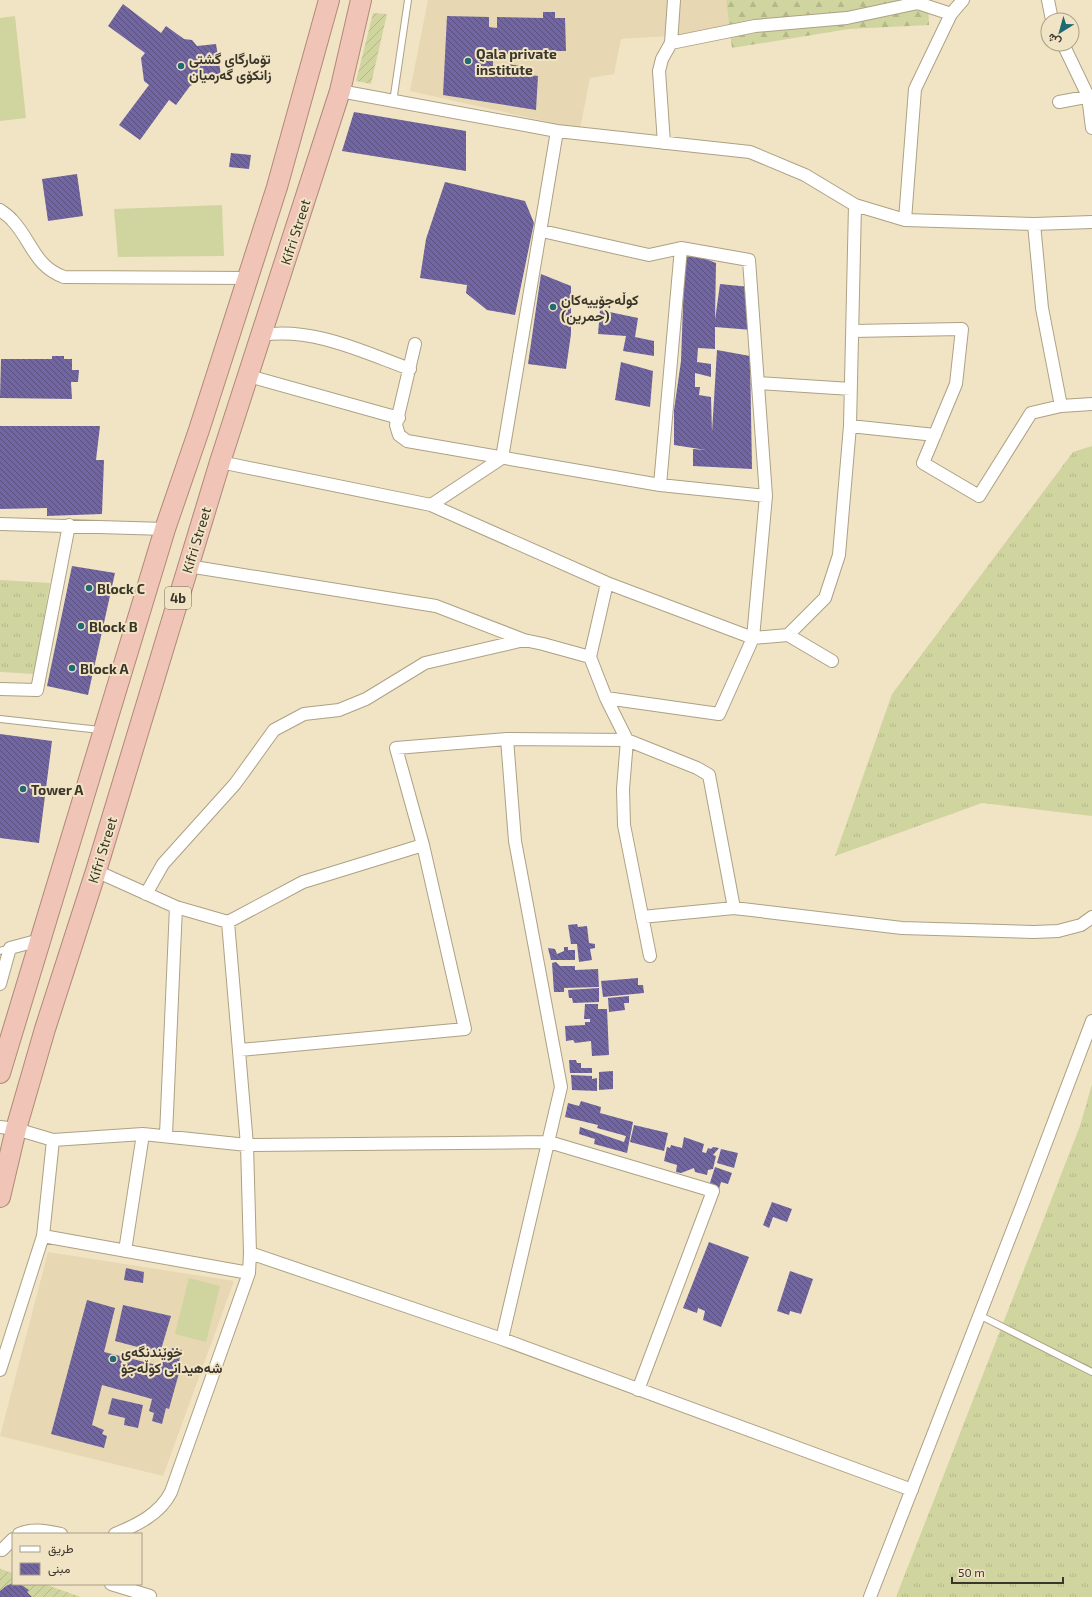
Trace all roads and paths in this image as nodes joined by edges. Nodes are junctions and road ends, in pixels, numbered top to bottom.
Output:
1 (329, 0) edge
2 (361, 0) edge
3 (408, 0) edge
4 (674, 0) edge
5 (963, 0) edge
6 (1048, 0) edge
7 (1050, 12) edge
8 (951, 14) junction
9 (671, 43) junction
10 (1067, 52) edge
11 (340, 91) junction
12 (1090, 96) edge
13 (393, 102) junction
14 (1059, 102) dead end
15 (1092, 128) edge
16 (558, 131) junction
17 (664, 143) junction
18 (855, 205) junction
19 (0, 210) edge
20 (905, 220) junction
21 (1092, 222) edge
22 (1034, 224) junction
23 (542, 230) junction
24 (681, 248) junction
25 (248, 278) junction
26 (852, 331) junction
27 (262, 335) junction
28 (415, 344) dead end
29 (410, 369) junction
30 (249, 376) junction
31 (758, 383) junction
32 (850, 389) junction
33 (1092, 404) edge
34 (1061, 406) junction
35 (399, 418) junction
36 (850, 426) junction
37 (935, 435) junction
38 (502, 458) junction
39 (220, 462) junction
40 (660, 485) junction
41 (766, 496) junction
42 (431, 505) junction
43 (0, 524) edge
44 (69, 525) junction
45 (165, 529) junction
46 (188, 566) junction
47 (607, 583) junction
48 (788, 635) junction
49 (754, 638) junction
50 (524, 640) junction
51 (590, 657) junction
52 (832, 661) dead end
53 (0, 689) edge
54 (606, 698) junction
55 (0, 719) edge
56 (104, 731) junction
57 (507, 739) junction
58 (627, 740) junction
59 (422, 846) junction
60 (96, 871) junction
61 (146, 894) junction
62 (176, 907) junction
63 (734, 908) junction
64 (642, 917) junction
65 (1092, 917) edge
66 (228, 922) junction
67 (40, 940) junction
68 (5, 949) edge
69 (650, 956) dead end
70 (0, 984) edge
71 (1092, 1021) edge
72 (240, 1050) junction
73 (0, 1072) edge
74 (8, 1128) edge
75 (143, 1134) junction
76 (166, 1135) junction
77 (53, 1140) junction
78 (549, 1142) junction
79 (247, 1145) junction
80 (0, 1197) edge
81 (42, 1236) junction
82 (124, 1251) junction
83 (250, 1253) junction
84 (249, 1273) junction
85 (979, 1315) junction
86 (6, 1331) edge
87 (502, 1339) junction
88 (0, 1370) edge
89 (1092, 1372) edge
90 (638, 1390) junction
91 (912, 1490) junction
92 (21, 1533) edge
93 (56, 1533) edge
94 (117, 1533) edge
95 (12, 1540) edge
96 (5, 1551) edge
97 (114, 1585) edge
98 (150, 1596) dead end
99 (870, 1597) edge

1 - 25 highway, 4b
2 - 11 highway, Kifri Street / 4b
3 - 13 lane
4 - 9 street
5 - 8 street
6 - 7 street
8 - 9 street
8 - 20 street
9 - 17 street
10 - 12 street
11 - 13 street
11 - 27 highway, Kifri Street / 4b
12 - 14 street
12 - 15 street
13 - 16 street
16 - 17 street
16 - 23 street
17 - 18 street
18 - 20 street
18 - 26 street
19 - 25 street
20 - 22 street
21 - 22 street
22 - 34 street
23 - 24 street
23 - 38 street
24 - 31 street
24 - 40 street
25 - 45 highway, 4b
26 - 32 street
26 - 37 street
27 - 29 street
27 - 30 highway, Kifri Street / 4b
28 - 29 street
29 - 35 street
30 - 35 street
30 - 39 highway, Kifri Street / 4b
31 - 32 street
31 - 41 street
32 - 36 street
33 - 34 street
34 - 37 street
35 - 38 street
36 - 37 street
36 - 48 street
38 - 40 street
38 - 42 street
39 - 42 street
39 - 46 highway, Kifri Street / 4b
40 - 41 street
41 - 49 street
42 - 47 street
43 - 44 street
44 - 45 street
44 - 53 street
45 - 56 highway, 4b
46 - 50 street
46 - 60 highway, Kifri Street / 4b
47 - 49 street
47 - 51 street
48 - 49 street
48 - 52 street
49 - 54 street
50 - 51 street
50 - 61 street
51 - 54 street
54 - 58 street
55 - 56 lane
56 - 67 highway, 4b
57 - 58 street
57 - 59 street
57 - 78 street
58 - 63 street
58 - 64 street
59 - 66 street
59 - 72 street
60 - 61 street
60 - 74 highway, Kifri Street / 4b
61 - 62 street
62 - 66 street
62 - 76 street
63 - 64 street
63 - 65 street
64 - 69 street
66 - 72 street
67 - 68 street
67 - 73 highway, 4b
68 - 70 street
71 - 85 street
72 - 79 street
74 - 77 street
74 - 80 highway, Kifri Street / 4b
75 - 76 street
75 - 77 street
75 - 82 street
76 - 79 street
77 - 81 street
78 - 79 street
78 - 87 street
78 - 90 street
79 - 83 street
81 - 82 street
81 - 86 street
82 - 84 street
83 - 84 street
83 - 87 street
84 - 94 street
85 - 89 lane
85 - 91 street
86 - 88 street
87 - 90 street
90 - 91 street
91 - 99 street
92 - 93 street
95 - 96 street
97 - 98 street

